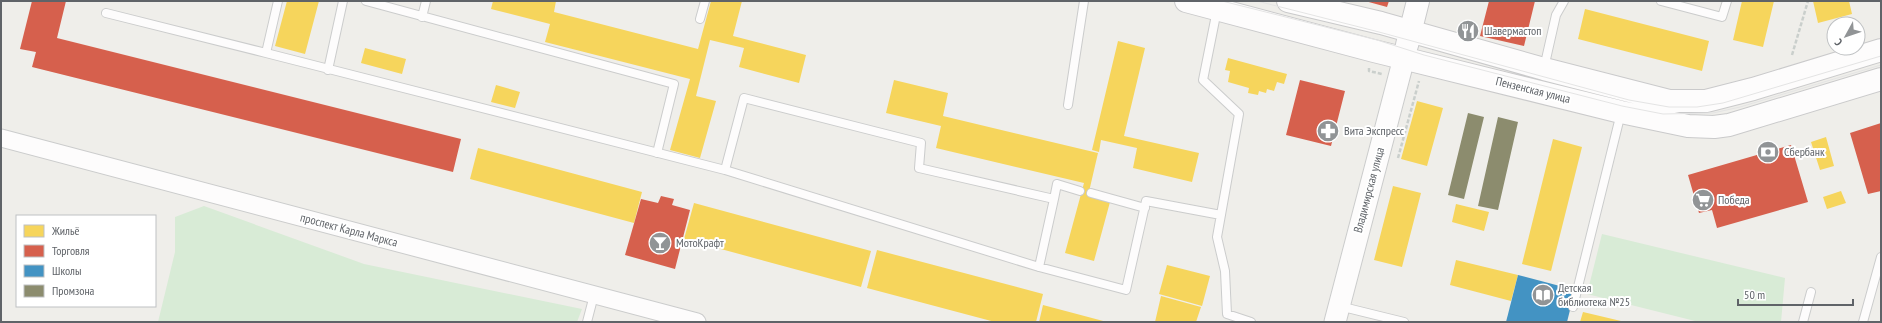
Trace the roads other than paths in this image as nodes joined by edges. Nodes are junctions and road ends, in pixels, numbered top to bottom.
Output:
1 (278, 1) edge
2 (343, 1) edge
3 (366, 1) edge
4 (426, 1) edge
5 (705, 1) edge
6 (1084, 1) edge
7 (1186, 1) edge
8 (1288, 1) edge
9 (1418, 1) edge
10 (1564, 1) edge
11 (1661, 1) edge
12 (1727, 1) edge
13 (1217, 9) junction
14 (106, 13) dead end
15 (422, 17) junction
16 (700, 19) dead end
17 (1411, 32) junction
18 (1881, 50) edge
19 (266, 53) junction
20 (1404, 58) junction
21 (1544, 69) junction
22 (328, 70) junction
23 (1881, 79) edge
24 (1068, 105) dead end
25 (1621, 112) junction
26 (1, 138) edge
27 (657, 153) junction
28 (725, 170) junction
29 (1080, 190) dead end
30 (1091, 193) dead end
31 (1054, 199) junction
32 (1145, 208) junction
33 (1221, 214) junction
34 (1881, 257) edge
35 (1039, 267) junction
36 (1811, 292) dead end
37 (594, 295) junction
38 (1573, 307) dead end
39 (1337, 314) edge
40 (588, 322) edge
41 (697, 322) edge
42 (1251, 322) edge
43 (1404, 322) edge
44 (1803, 322) edge
45 (1863, 322) edge

1 - 19 lane
2 - 22 lane
3 - 15 lane
4 - 15 lane
5 - 16 lane
6 - 24 lane
7 - 13 main road, Пензенская улица
8 - 17 main road, Пензенская улица
9 - 17 main road
10 - 21 lane
11 - 12 lane
13 - 20 main road, Пензенская улица
13 - 33 lane
14 - 19 lane
15 - 27 lane
17 - 20 main road
17 - 21 main road, Пензенская улица
18 - 21 main road, Пензенская улица
19 - 22 lane
20 - 25 main road, Пензенская улица
20 - 39 street, Владимирская улица
22 - 27 lane
23 - 25 main road, Пензенская улица
25 - 38 lane
26 - 37 street, проспект Карла Маркса
27 - 28 lane
28 - 31 lane
28 - 35 lane
29 - 31 lane
30 - 32 lane
31 - 35 lane
32 - 33 lane
32 - 35 lane
33 - 42 lane
34 - 45 lane
36 - 44 lane
37 - 40 lane
37 - 41 street, проспект Карла Маркса
39 - 43 lane

